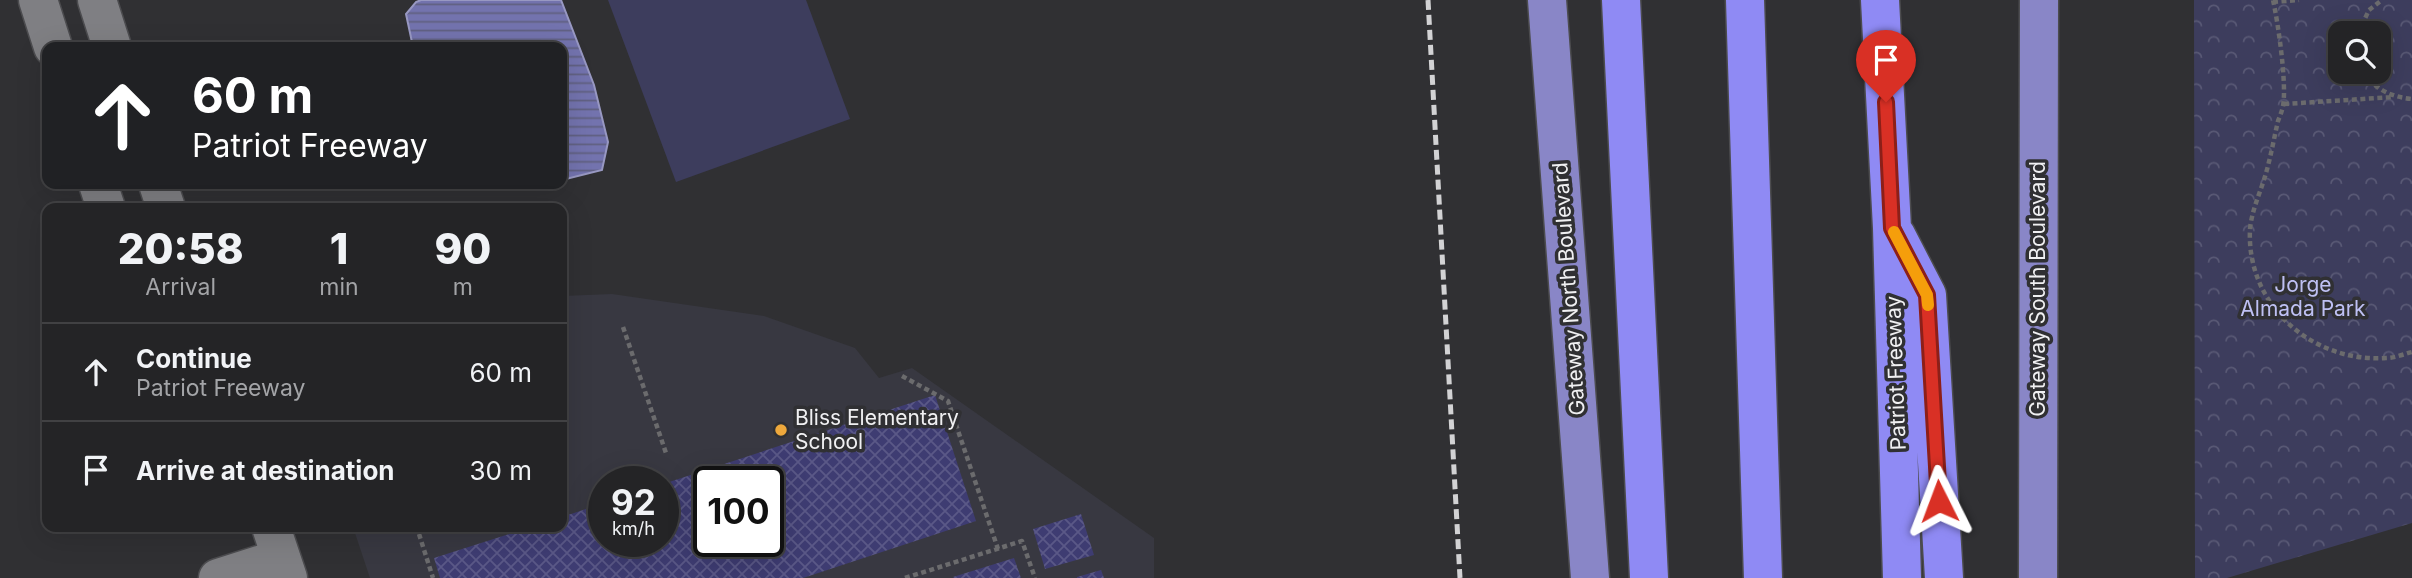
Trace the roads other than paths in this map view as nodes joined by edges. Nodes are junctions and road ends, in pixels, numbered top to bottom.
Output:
1 (38, 0) edge
2 (97, 0) edge
3 (1547, 0) edge
4 (1621, 0) edge
5 (1745, 0) edge
6 (1880, 0) edge
7 (2039, 0) edge
8 (51, 42) edge
9 (110, 42) edge
10 (1892, 228) junction
11 (280, 554) edge
12 (218, 578) edge
13 (1590, 578) edge
14 (1649, 578) edge
15 (1763, 578) edge
16 (1902, 578) edge
17 (1944, 578) edge
18 (2038, 578) edge

1 - 8 street
2 - 9 street
3 - 13 main road, Gateway North Boulevard
4 - 14 highway
5 - 15 highway
6 - 10 highway, Patriot Freeway
7 - 18 main road, Gateway South Boulevard
10 - 16 highway, Patriot Freeway
10 - 17 highway
11 - 12 street

